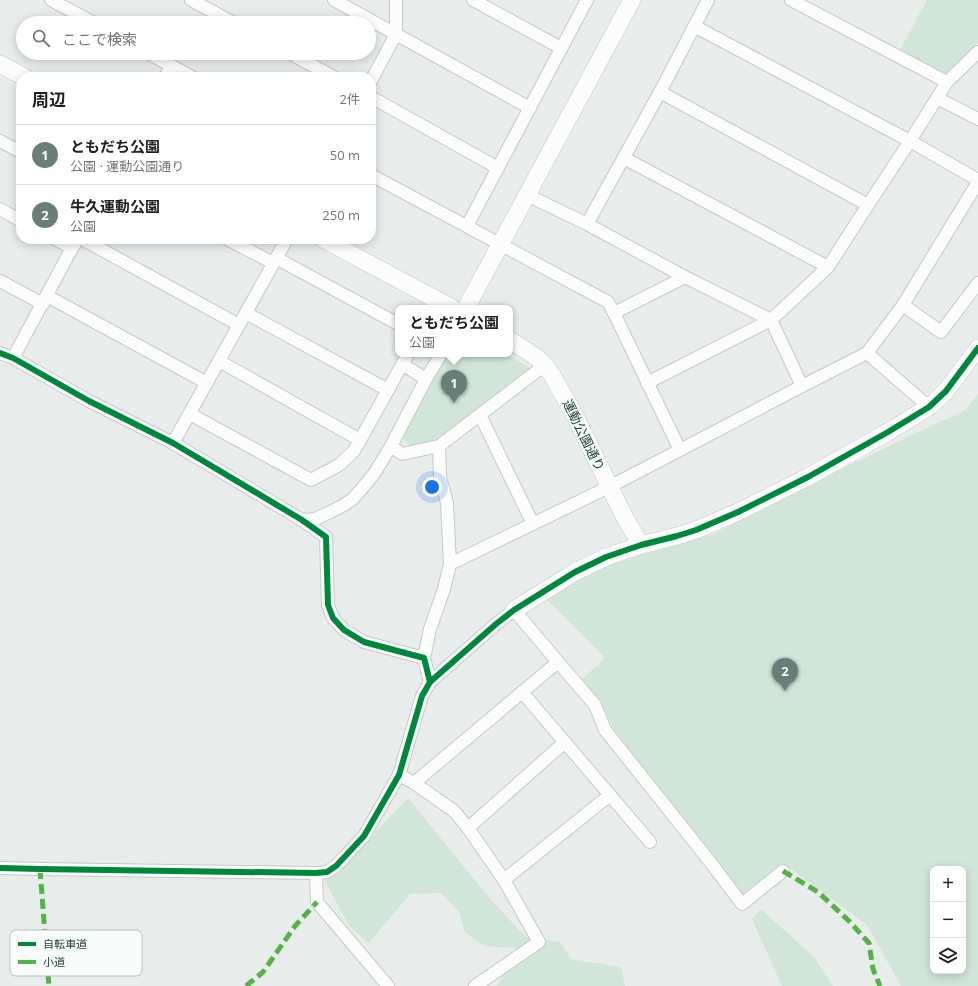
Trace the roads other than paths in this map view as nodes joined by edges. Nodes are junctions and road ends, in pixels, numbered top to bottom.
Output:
1 (191, 0) edge
2 (334, 0) edge
3 (396, 0) edge
4 (473, 0) edge
5 (587, 0) edge
6 (632, 0) edge
7 (708, 0) edge
8 (791, 0) edge
9 (59, 2) edge
10 (82, 16) edge
11 (221, 16) edge
12 (363, 16) edge
13 (376, 23) edge
14 (694, 26) junction
15 (396, 34) junction
16 (561, 48) junction
17 (978, 52) edge
18 (160, 60) edge
19 (302, 60) edge
20 (0, 64) edge
21 (171, 66) junction
22 (168, 72) edge
23 (182, 72) edge
24 (325, 72) edge
25 (376, 72) edge
26 (16, 73) edge
27 (947, 82) junction
28 (660, 92) junction
29 (937, 98) junction
30 (376, 100) edge
31 (530, 108) junction
32 (978, 119) edge
33 (0, 141) edge
34 (910, 142) junction
35 (16, 149) edge
36 (624, 158) junction
37 (498, 168) junction
38 (376, 178) edge
39 (978, 181) edge
40 (527, 195) junction
41 (868, 205) junction
42 (0, 209) edge
43 (16, 218) edge
44 (587, 224) junction
45 (467, 226) junction
46 (75, 244) edge
47 (91, 244) edge
48 (237, 244) edge
49 (284, 244) edge
50 (332, 244) edge
51 (500, 244) junction
52 (274, 261) junction
53 (828, 267) junction
54 (685, 277) junction
55 (0, 281) edge
56 (978, 283) edge
57 (45, 300) junction
58 (446, 305) edge
59 (468, 305) edge
60 (903, 306) junction
61 (246, 313) junction
62 (614, 313) junction
63 (771, 320) junction
64 (395, 322) edge
65 (239, 325) junction
66 (513, 342) edge
67 (978, 348) edge
68 (0, 353) edge
69 (867, 353) junction
70 (438, 357) edge
71 (13, 358) junction
72 (405, 359) edge
73 (219, 361) junction
74 (545, 365) junction
75 (426, 379) junction
76 (207, 383) junction
77 (647, 383) junction
78 (802, 386) junction
79 (388, 390) junction
80 (929, 407) junction
81 (190, 414) junction
82 (480, 415) junction
83 (360, 440) junction
84 (173, 443) junction
85 (391, 446) junction
86 (440, 446) junction
87 (680, 450) junction
88 (609, 487) junction
89 (302, 520) junction
90 (533, 524) junction
91 (642, 545) junction
92 (450, 564) junction
93 (514, 610) junction
94 (424, 658) junction
95 (558, 662) junction
96 (430, 682) junction
97 (522, 692) junction
98 (565, 742) junction
99 (399, 775) junction
100 (414, 783) junction
101 (610, 795) junction
102 (468, 828) junction
103 (650, 842) dead end
104 (0, 868) edge
105 (783, 871) dead end
106 (316, 873) junction
107 (504, 880) junction
108 (388, 986) edge
109 (475, 986) edge

1 - 11 street
2 - 12 street
3 - 15 street
4 - 16 street
5 - 16 street
6 - 40 street
7 - 14 street
8 - 27 street
9 - 10 street
13 - 15 street
14 - 28 street
14 - 34 street
15 - 25 street
15 - 31 street
16 - 31 street
17 - 27 street
18 - 21 street
19 - 24 street
20 - 26 street
21 - 22 street
21 - 23 street
27 - 29 street
28 - 36 street
28 - 41 street
29 - 32 street
29 - 34 street
30 - 37 street
31 - 37 street
33 - 35 street
34 - 39 street
34 - 41 street
36 - 44 street
36 - 53 street
37 - 45 street
38 - 45 street
39 - 60 street
40 - 44 street
40 - 51 street
41 - 53 street
42 - 43 street
44 - 54 street
45 - 51 street
46 - 57 street
47 - 65 street
48 - 52 street
49 - 52 street
50 - 58 street
51 - 59 street
51 - 62 street
52 - 61 street
52 - 64 street
53 - 63 street
54 - 62 street
54 - 63 street
55 - 57 street
56 - 60 street
57 - 71 street
57 - 76 street
60 - 69 street
61 - 65 street
61 - 79 street
62 - 77 street
63 - 77 street
63 - 78 street
65 - 73 street
66 - 74 street, 運動公園通り
67 - 80 street
68 - 71 street
69 - 78 street
69 - 80 street
70 - 75 street
71 - 84 street
72 - 75 street
72 - 79 street
73 - 76 street
73 - 83 street
74 - 82 street
74 - 88 street, 運動公園通り
75 - 85 street
76 - 81 street
77 - 87 street
78 - 87 street
79 - 83 street
80 - 91 street
81 - 83 street
81 - 84 street
82 - 86 street
82 - 90 street
84 - 89 street
85 - 86 street
85 - 89 street
86 - 92 street
87 - 88 street
88 - 90 street
88 - 91 street, 運動公園通り
89 - 94 street
90 - 92 street
91 - 93 street
92 - 94 street
93 - 95 street
93 - 96 street
94 - 96 street
95 - 97 street
95 - 105 street
96 - 99 street
97 - 98 street
97 - 100 street
98 - 101 street
98 - 102 street
99 - 100 street
99 - 106 street
100 - 102 street
101 - 103 street
101 - 107 street
102 - 107 street
104 - 106 street
106 - 108 street
107 - 109 street

